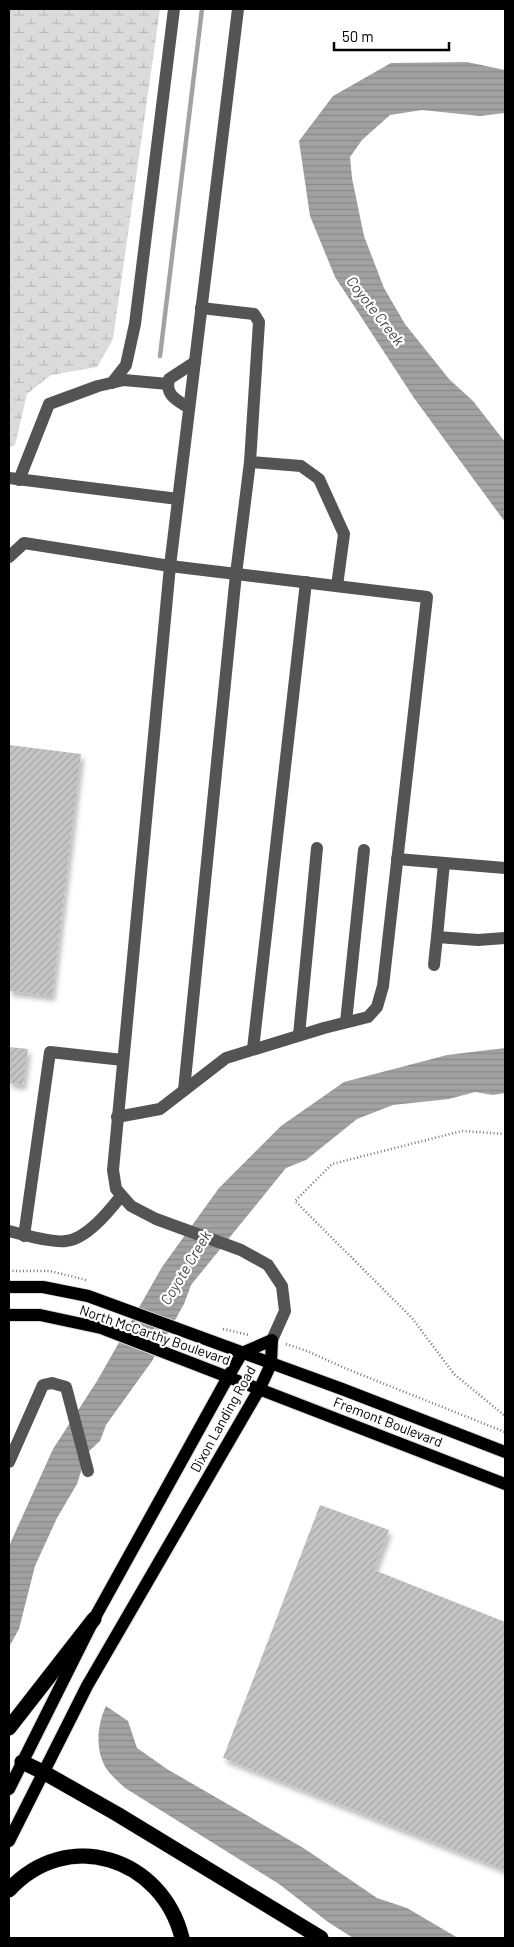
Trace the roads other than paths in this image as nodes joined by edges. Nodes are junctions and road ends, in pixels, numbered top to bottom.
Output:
1 (174, 9) edge
2 (238, 9) edge
3 (201, 308) junction
4 (195, 362) junction
5 (112, 383) junction
6 (168, 384) junction
7 (189, 408) junction
8 (250, 462) junction
9 (14, 479) edge
10 (178, 500) junction
11 (9, 557) edge
12 (170, 566) junction
13 (236, 574) junction
14 (306, 582) junction
15 (337, 586) junction
16 (317, 848) dead end
17 (364, 850) dead end
18 (397, 859) junction
19 (444, 863) junction
20 (505, 868) edge
21 (437, 937) junction
22 (505, 938) edge
23 (434, 964) dead end
24 (346, 1022) junction
25 (299, 1035) junction
26 (253, 1050) junction
27 (123, 1060) junction
28 (184, 1090) junction
29 (118, 1118) junction
30 (121, 1196) junction
31 (9, 1231) edge
32 (24, 1236) junction
33 (9, 1288) edge
34 (9, 1315) edge
35 (272, 1340) junction
36 (242, 1353) junction
37 (271, 1364) junction
38 (228, 1376) junction
39 (260, 1388) junction
40 (505, 1452) edge
41 (9, 1462) edge
42 (88, 1471) dead end
43 (505, 1484) edge
44 (94, 1619) junction
45 (9, 1728) edge
46 (22, 1762) junction
47 (43, 1772) junction
48 (9, 1789) edge
49 (9, 1841) edge
50 (9, 1890) edge
51 (182, 1938) edge
52 (321, 1938) edge

1 - 5 lane
2 - 3 lane
3 - 4 lane
3 - 8 lane
4 - 6 lane
4 - 7 lane
5 - 6 lane
5 - 9 lane
6 - 7 lane
7 - 10 lane
8 - 13 lane
8 - 15 lane
9 - 10 lane
10 - 12 lane
11 - 12 lane
12 - 13 lane
12 - 27 lane
13 - 14 lane
13 - 28 lane
14 - 15 lane
14 - 26 lane
15 - 18 lane
16 - 25 lane
17 - 24 lane
18 - 19 lane
18 - 24 lane
19 - 20 lane
19 - 21 lane
21 - 22 lane
21 - 23 lane
24 - 25 lane
25 - 26 lane
26 - 28 lane
27 - 29 lane
27 - 32 lane
28 - 29 lane
29 - 30 lane
30 - 32 lane
30 - 35 lane
31 - 32 lane
33 - 36 main road, North McCarthy Boulevard
34 - 38 main road, North McCarthy Boulevard
35 - 36 main road, Dixon Landing Road
35 - 37 main road, Dixon Landing Road
36 - 37 main road, North McCarthy Boulevard
36 - 38 main road, Dixon Landing Road
37 - 39 main road, Dixon Landing Road
37 - 40 main road, Fremont Boulevard
38 - 39 main road, North McCarthy Boulevard
38 - 44 main road, Dixon Landing Road
39 - 43 main road, Fremont Boulevard
39 - 47 main road, Dixon Landing Road
41 - 42 lane
44 - 45 highway
44 - 46 main road, Dixon Landing Road
46 - 47 highway
46 - 48 main road, Dixon Landing Road
47 - 49 main road, Dixon Landing Road
47 - 52 highway
50 - 51 highway

